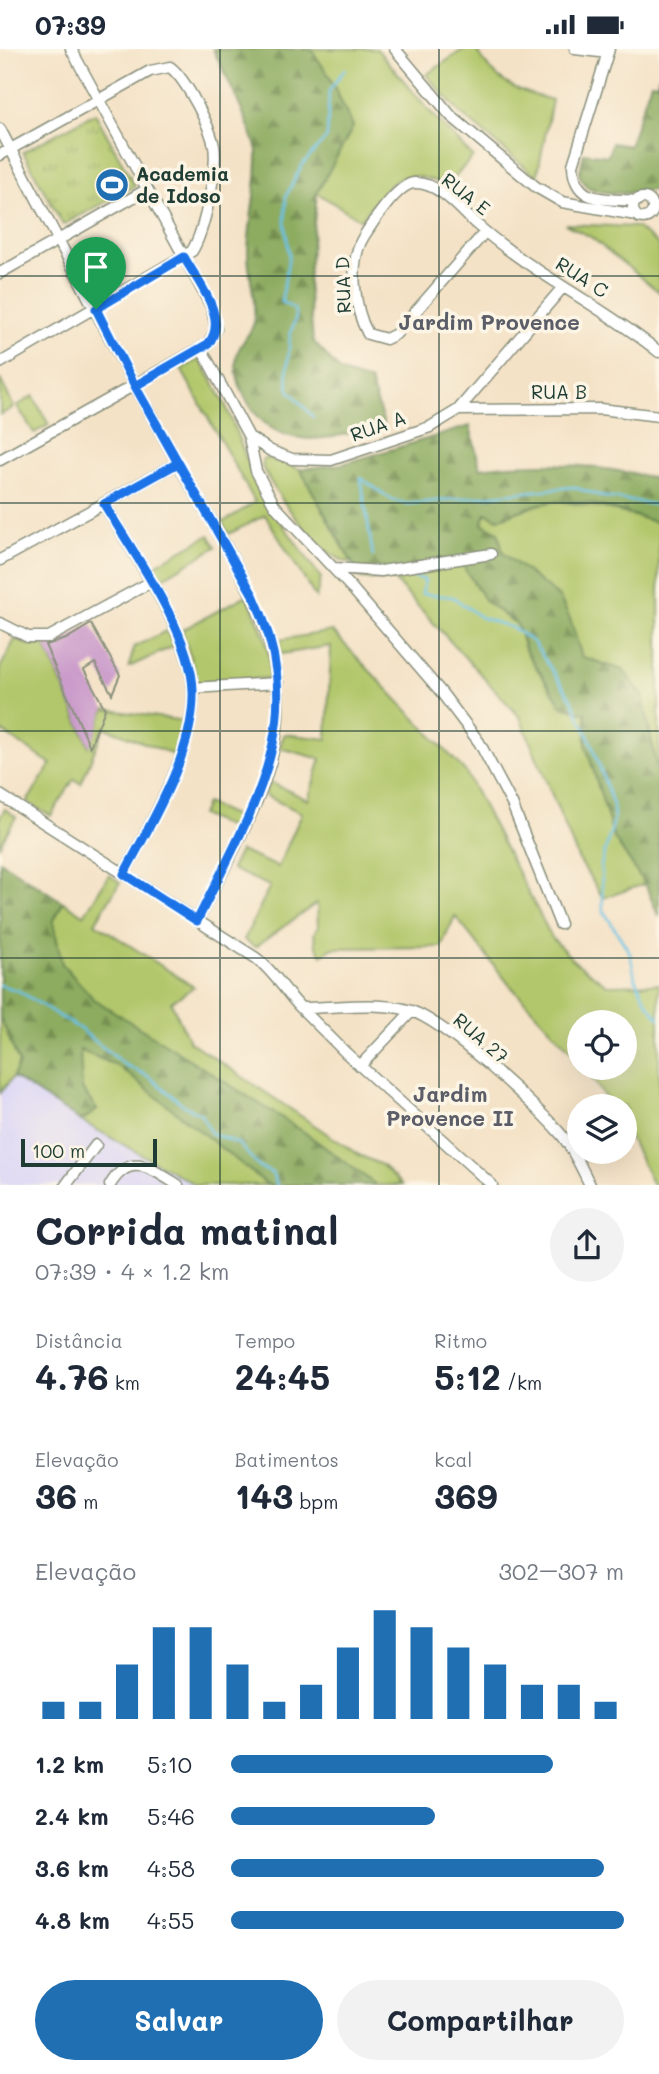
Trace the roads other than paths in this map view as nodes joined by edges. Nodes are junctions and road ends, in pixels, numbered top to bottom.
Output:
1 (71, 49) edge
2 (394, 49) edge
3 (575, 49) edge
4 (609, 51) edge
5 (99, 99) junction
6 (0, 129) edge
7 (5, 152) edge
8 (424, 184) joint
9 (146, 190) junction
10 (637, 201) junction
11 (655, 201) edge
12 (636, 215) junction
13 (650, 216) junction
14 (659, 225) edge
15 (485, 232) junction
16 (59, 239) junction
17 (184, 257) junction
18 (0, 273) edge
19 (563, 287) junction
20 (96, 309) junction
21 (201, 348) junction
22 (659, 352) edge
23 (0, 363) edge
24 (135, 386) junction
25 (458, 410) junction
26 (659, 416) edge
27 (249, 437) junction
28 (0, 460) edge
29 (178, 463) junction
30 (104, 504) junction
31 (491, 554) dead end
32 (0, 560) edge
33 (334, 568) junction
34 (151, 582) junction
35 (0, 623) edge
36 (278, 684) junction
37 (193, 688) junction
38 (0, 795) edge
39 (124, 874) junction
40 (197, 921) junction
41 (560, 924) dead end
42 (302, 1008) junction
43 (412, 1011) junction
44 (360, 1066) junction
45 (96, 1145) dead end
46 (66, 1185) edge
47 (110, 1185) edge
48 (178, 1185) edge
49 (492, 1185) edge
50 (590, 1185) edge

1 - 5 street
2 - 12 street
3 - 4 street
4 - 10 street
5 - 7 street
5 - 9 street
5 - 17 street
6 - 7 street
7 - 16 street
8 - 15 street, RUA E
8 - 15 street, RUA D
9 - 16 street
9 - 17 street
10 - 11 street
10 - 12 street
11 - 13 street
12 - 13 street
13 - 14 street
15 - 19 street, RUA C
16 - 18 street
16 - 20 street
17 - 20 street
17 - 21 street
19 - 22 street, RUA C
19 - 25 street, RUA A
20 - 23 street
20 - 24 street
21 - 24 street
21 - 27 street
24 - 28 street
24 - 29 street
25 - 26 street, RUA B
25 - 27 street, RUA A
27 - 33 street
29 - 30 street
29 - 36 street
30 - 32 street
30 - 34 street
31 - 33 street
33 - 41 street
34 - 35 street
34 - 37 street
36 - 37 street
36 - 40 street
37 - 39 street
38 - 39 street
39 - 40 street
40 - 42 street
42 - 43 street, RUA 27
42 - 44 street
43 - 44 street
43 - 50 street, RUA 27
44 - 49 street
45 - 46 street
47 - 48 street

